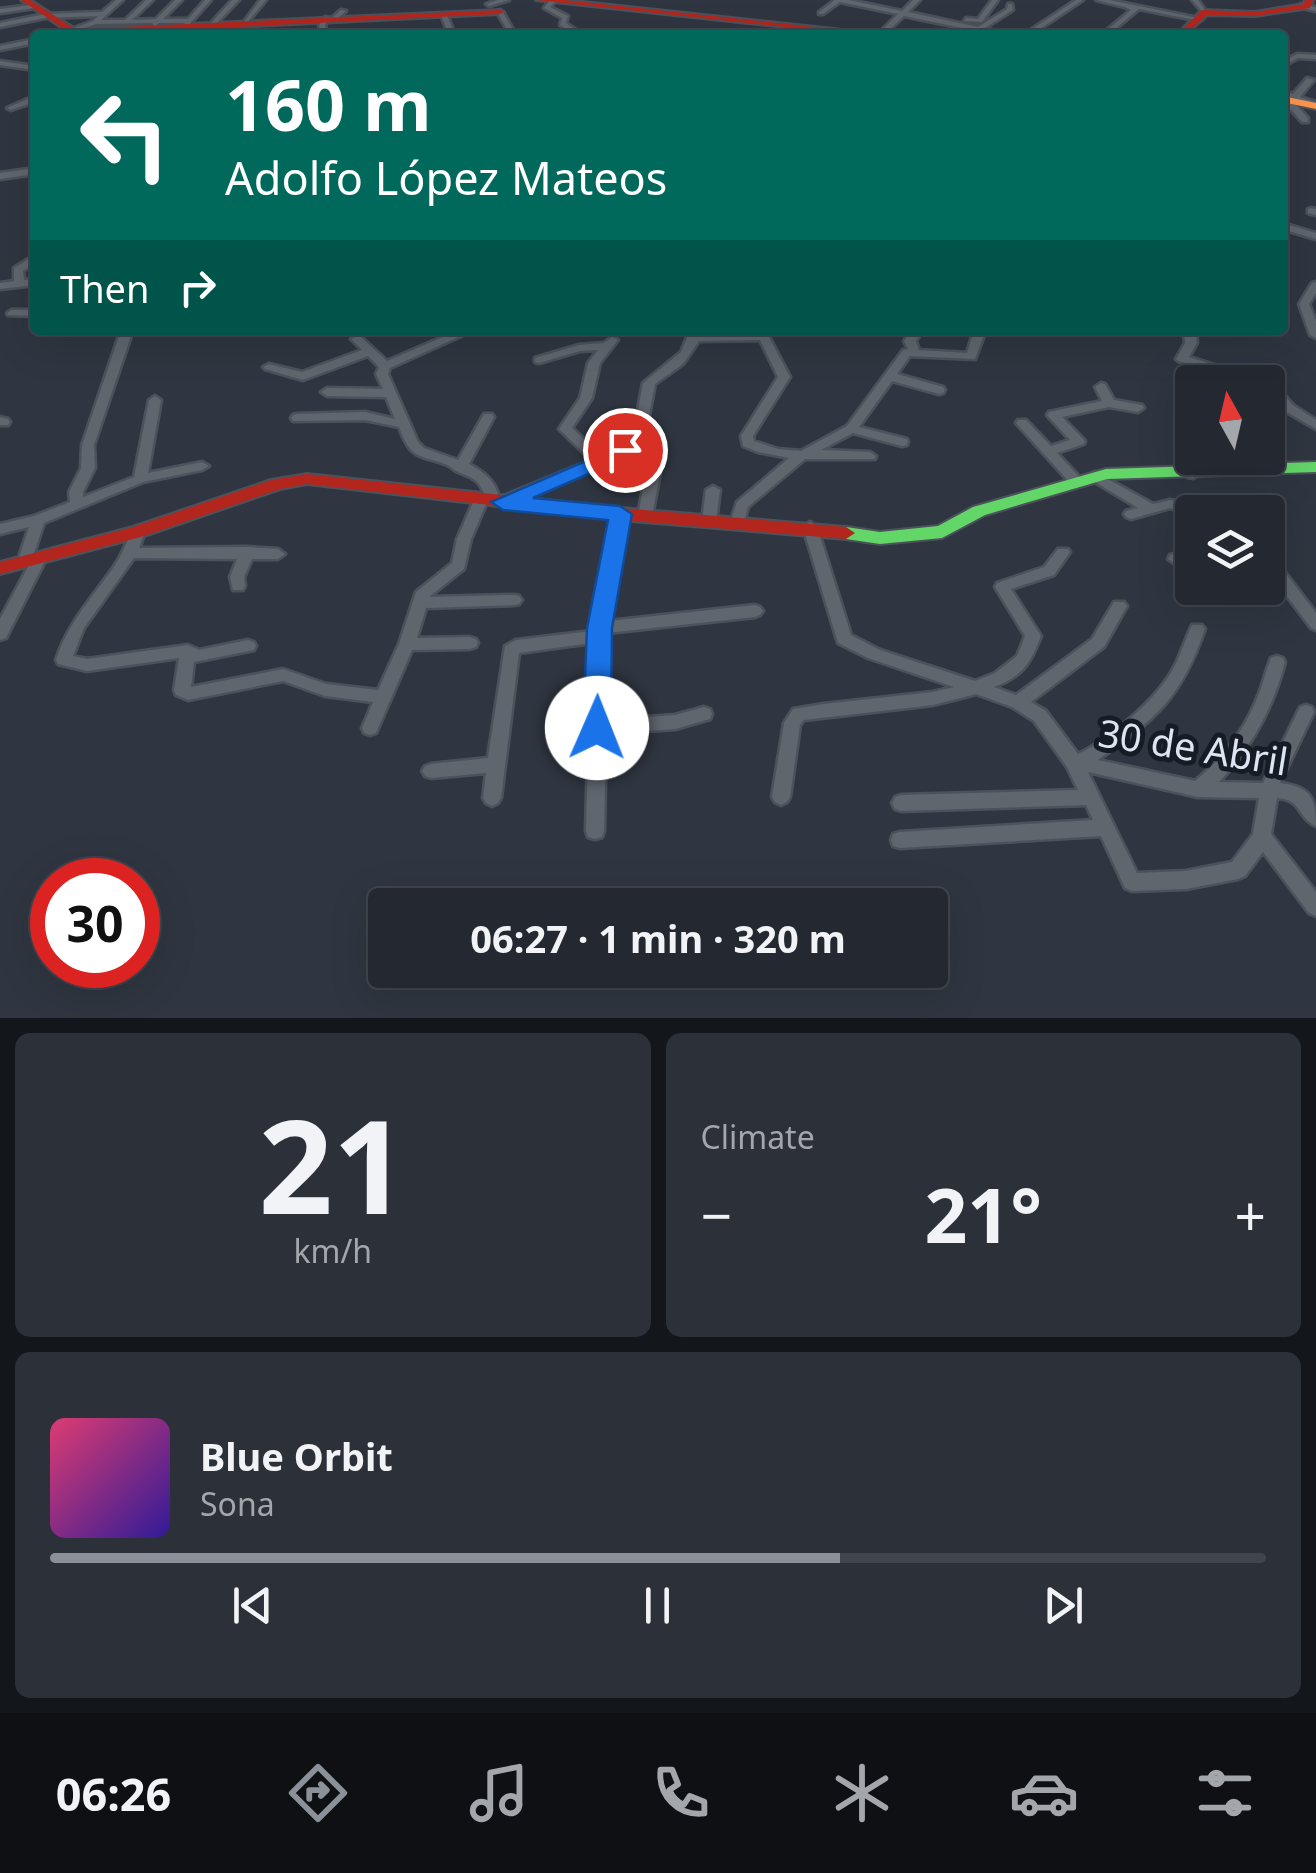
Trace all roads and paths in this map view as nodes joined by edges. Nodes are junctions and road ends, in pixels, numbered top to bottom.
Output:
1 (120, 0) edge
2 (150, 0) edge
3 (179, 0) edge
4 (208, 0) edge
5 (236, 0) edge
6 (263, 0) edge
7 (540, 0) edge
8 (840, 0) edge
9 (876, 0) edge
10 (917, 0) edge
11 (995, 0) edge
12 (1080, 0) edge
13 (1100, 0) edge
14 (1145, 0) edge
15 (564, 1) edge
16 (0, 3) edge
17 (495, 4) edge
18 (1124, 4) junction
19 (1010, 5) dead end
20 (1309, 5) edge
21 (32, 6) edge
22 (868, 6) junction
23 (1200, 10) edge
24 (0, 12) edge
25 (1169, 13) junction
26 (104, 14) junction
27 (444, 14) junction
28 (821, 14) dead end
29 (905, 14) junction
30 (332, 20) edge
31 (95, 22) junction
32 (246, 22) junction
33 (942, 22) junction
34 (1047, 22) junction
35 (213, 24) junction
36 (0, 25) edge
37 (122, 25) junction
38 (1066, 25) dead end
39 (171, 26) edge
40 (979, 29) junction
41 (62, 30) edge
42 (76, 30) edge
43 (91, 30) edge
44 (450, 30) edge
45 (510, 30) edge
46 (572, 30) edge
47 (844, 30) edge
48 (889, 30) edge
49 (984, 30) edge
50 (1034, 30) edge
51 (1110, 30) edge
52 (1184, 30) edge
53 (30, 42) edge
54 (2, 48) edge
55 (1316, 57) edge
56 (30, 58) dead end
57 (1288, 61) edge
58 (0, 63) edge
59 (16, 65) junction
60 (30, 67) edge
61 (1310, 80) dead end
62 (1288, 91) edge
63 (1288, 94) edge
64 (30, 102) edge
65 (10, 108) dead end
66 (1312, 111) edge
67 (23, 160) dead end
68 (30, 166) edge
69 (30, 171) edge
70 (0, 176) edge
71 (1288, 228) edge
72 (1316, 236) edge
73 (30, 262) edge
74 (30, 283) edge
75 (19, 284) junction
76 (1316, 285) edge
77 (0, 286) edge
78 (12, 313) dead end
79 (30, 313) edge
80 (1316, 334) edge
81 (126, 335) edge
82 (456, 335) edge
83 (694, 335) edge
84 (718, 335) edge
85 (914, 335) edge
86 (978, 335) edge
87 (1190, 335) edge
88 (357, 339) dead end
89 (914, 349) junction
90 (369, 352) junction
91 (539, 360) dead end
92 (1197, 365) edge
93 (385, 366) junction
94 (270, 367) dead end
95 (889, 376) junction
96 (1101, 386) dead end
97 (939, 390) dead end
98 (327, 392) dead end
99 (390, 393) junction
100 (154, 400) dead end
101 (1109, 403) junction
102 (1285, 404) edge
103 (1138, 408) dead end
104 (298, 418) dead end
105 (488, 418) dead end
106 (1022, 422) dead end
107 (402, 424) junction
108 (1316, 425) edge
109 (851, 429) junction
110 (902, 442) dead end
111 (1052, 450) junction
112 (870, 456) dead end
113 (797, 458) junction
114 (600, 461) junction
115 (655, 462) dead end
116 (1285, 465) edge
117 (202, 466) dead end
118 (1316, 467) edge
119 (460, 468) junction
120 (1175, 468) edge
121 (140, 478) junction
122 (1086, 479) junction
123 (713, 490) dead end
124 (492, 501) junction
125 (76, 504) junction
126 (1175, 505) edge
127 (1151, 509) junction
128 (620, 514) junction
129 (1132, 514) dead end
130 (646, 516) junction
131 (38, 520) junction
132 (709, 521) junction
133 (737, 523) junction
134 (810, 527) junction
135 (0, 529) edge
136 (138, 532) junction
137 (247, 552) junction
138 (1063, 552) dead end
139 (132, 554) junction
140 (278, 554) dead end
141 (31, 561) junction
142 (0, 568) edge
143 (1285, 583) edge
144 (238, 586) dead end
145 (514, 600) dead end
146 (422, 602) junction
147 (1118, 606) dead end
148 (8, 608) edge
149 (1310, 610) edge
150 (755, 611) dead end
151 (1316, 624) edge
152 (1197, 629) dead end
153 (599, 632) junction
154 (0, 634) edge
155 (470, 643) dead end
156 (407, 644) junction
157 (248, 646) dead end
158 (188, 651) junction
159 (1278, 662) dead end
160 (976, 689) junction
161 (381, 697) junction
162 (1018, 702) junction
163 (1306, 712) dead end
164 (704, 714) dead end
165 (370, 728) dead end
166 (597, 728) junction
167 (1074, 762) junction
168 (494, 766) junction
169 (431, 771) dead end
170 (1198, 790) junction
171 (1269, 790) junction
172 (1089, 796) junction
173 (781, 797) dead end
174 (492, 798) dead end
175 (902, 803) dead end
176 (1316, 818) edge
177 (1104, 828) junction
178 (595, 831) dead end
179 (1264, 839) junction
180 (900, 840) dead end
181 (1316, 906) edge

1 - 26 street
2 - 37 street
3 - 39 street
4 - 39 street
5 - 35 street
6 - 32 street
7 - 15 street
8 - 22 street
8 - 28 street
9 - 22 street
10 - 29 street
11 - 33 street
12 - 34 street
13 - 18 street
14 - 25 street
15 - 46 street
15 - 47 street
16 - 21 street
17 - 27 street
17 - 45 street
18 - 25 street
18 - 51 street
19 - 40 street
20 - 23 street
21 - 24 street
21 - 26 street
21 - 36 street
21 - 41 street
22 - 29 street
23 - 25 street
23 - 52 street
26 - 31 street
27 - 30 street
27 - 44 street
29 - 33 street
29 - 48 street
30 - 32 street
31 - 37 street
31 - 42 street
32 - 35 street
33 - 40 street
34 - 38 street
34 - 50 street
35 - 39 street
37 - 39 street
37 - 43 street
40 - 49 street
53 - 54 street
55 - 57 street
56 - 59 street
58 - 59 street
59 - 60 street
61 - 62 street
63 - 66 street
64 - 65 street
67 - 68 street
69 - 70 street
71 - 72 street
73 - 75 street
74 - 75 street
75 - 77 street
76 - 80 street
78 - 79 street
81 - 125 street
82 - 93 street
83 - 114 street
84 - 113 street
85 - 89 street
86 - 89 street
87 - 92 street
88 - 90 street
89 - 95 street
90 - 93 street
90 - 94 street
91 - 114 street
93 - 99 street
95 - 97 street
95 - 109 street
96 - 101 street
98 - 99 street
99 - 107 street
100 - 121 street
101 - 103 street
101 - 111 street
102 - 108 street
104 - 107 street
105 - 119 street
106 - 111 street
107 - 119 street
109 - 110 street
109 - 113 street
111 - 122 street
112 - 113 street
113 - 133 street
114 - 124 street
115 - 130 street
116 - 118 street
117 - 121 street
119 - 124 street
120 - 122 street
121 - 125 street
122 - 127 street
122 - 134 street
123 - 132 street
124 - 128 street
124 - 136 street
124 - 146 street
125 - 131 street
126 - 127 street
127 - 129 street
128 - 130 street
128 - 153 street
130 - 132 street
131 - 135 street
131 - 141 street
132 - 133 street
133 - 134 street
134 - 160 street, 30 de Abril
136 - 139 street
136 - 141 street
137 - 139 street
137 - 140 street
137 - 144 street
138 - 160 street
139 - 158 street
141 - 142 street
141 - 148 street
143 - 149 street
145 - 146 street
146 - 156 street
147 - 162 street
148 - 154 street
149 - 151 street
150 - 153 street
152 - 167 street
153 - 166 street
153 - 168 street
155 - 156 street
156 - 161 street
157 - 158 street
158 - 161 street
159 - 170 street
160 - 162 street, 30 de Abril
160 - 173 street
161 - 165 street
162 - 167 street, 30 de Abril
163 - 171 street
164 - 166 street
166 - 178 street
167 - 170 street, 30 de Abril
167 - 172 street
168 - 169 street
168 - 174 street
170 - 171 street, 30 de Abril
171 - 176 street, 30 de Abril
171 - 179 street
172 - 175 street
172 - 177 street
177 - 179 street
177 - 180 street
179 - 181 street

